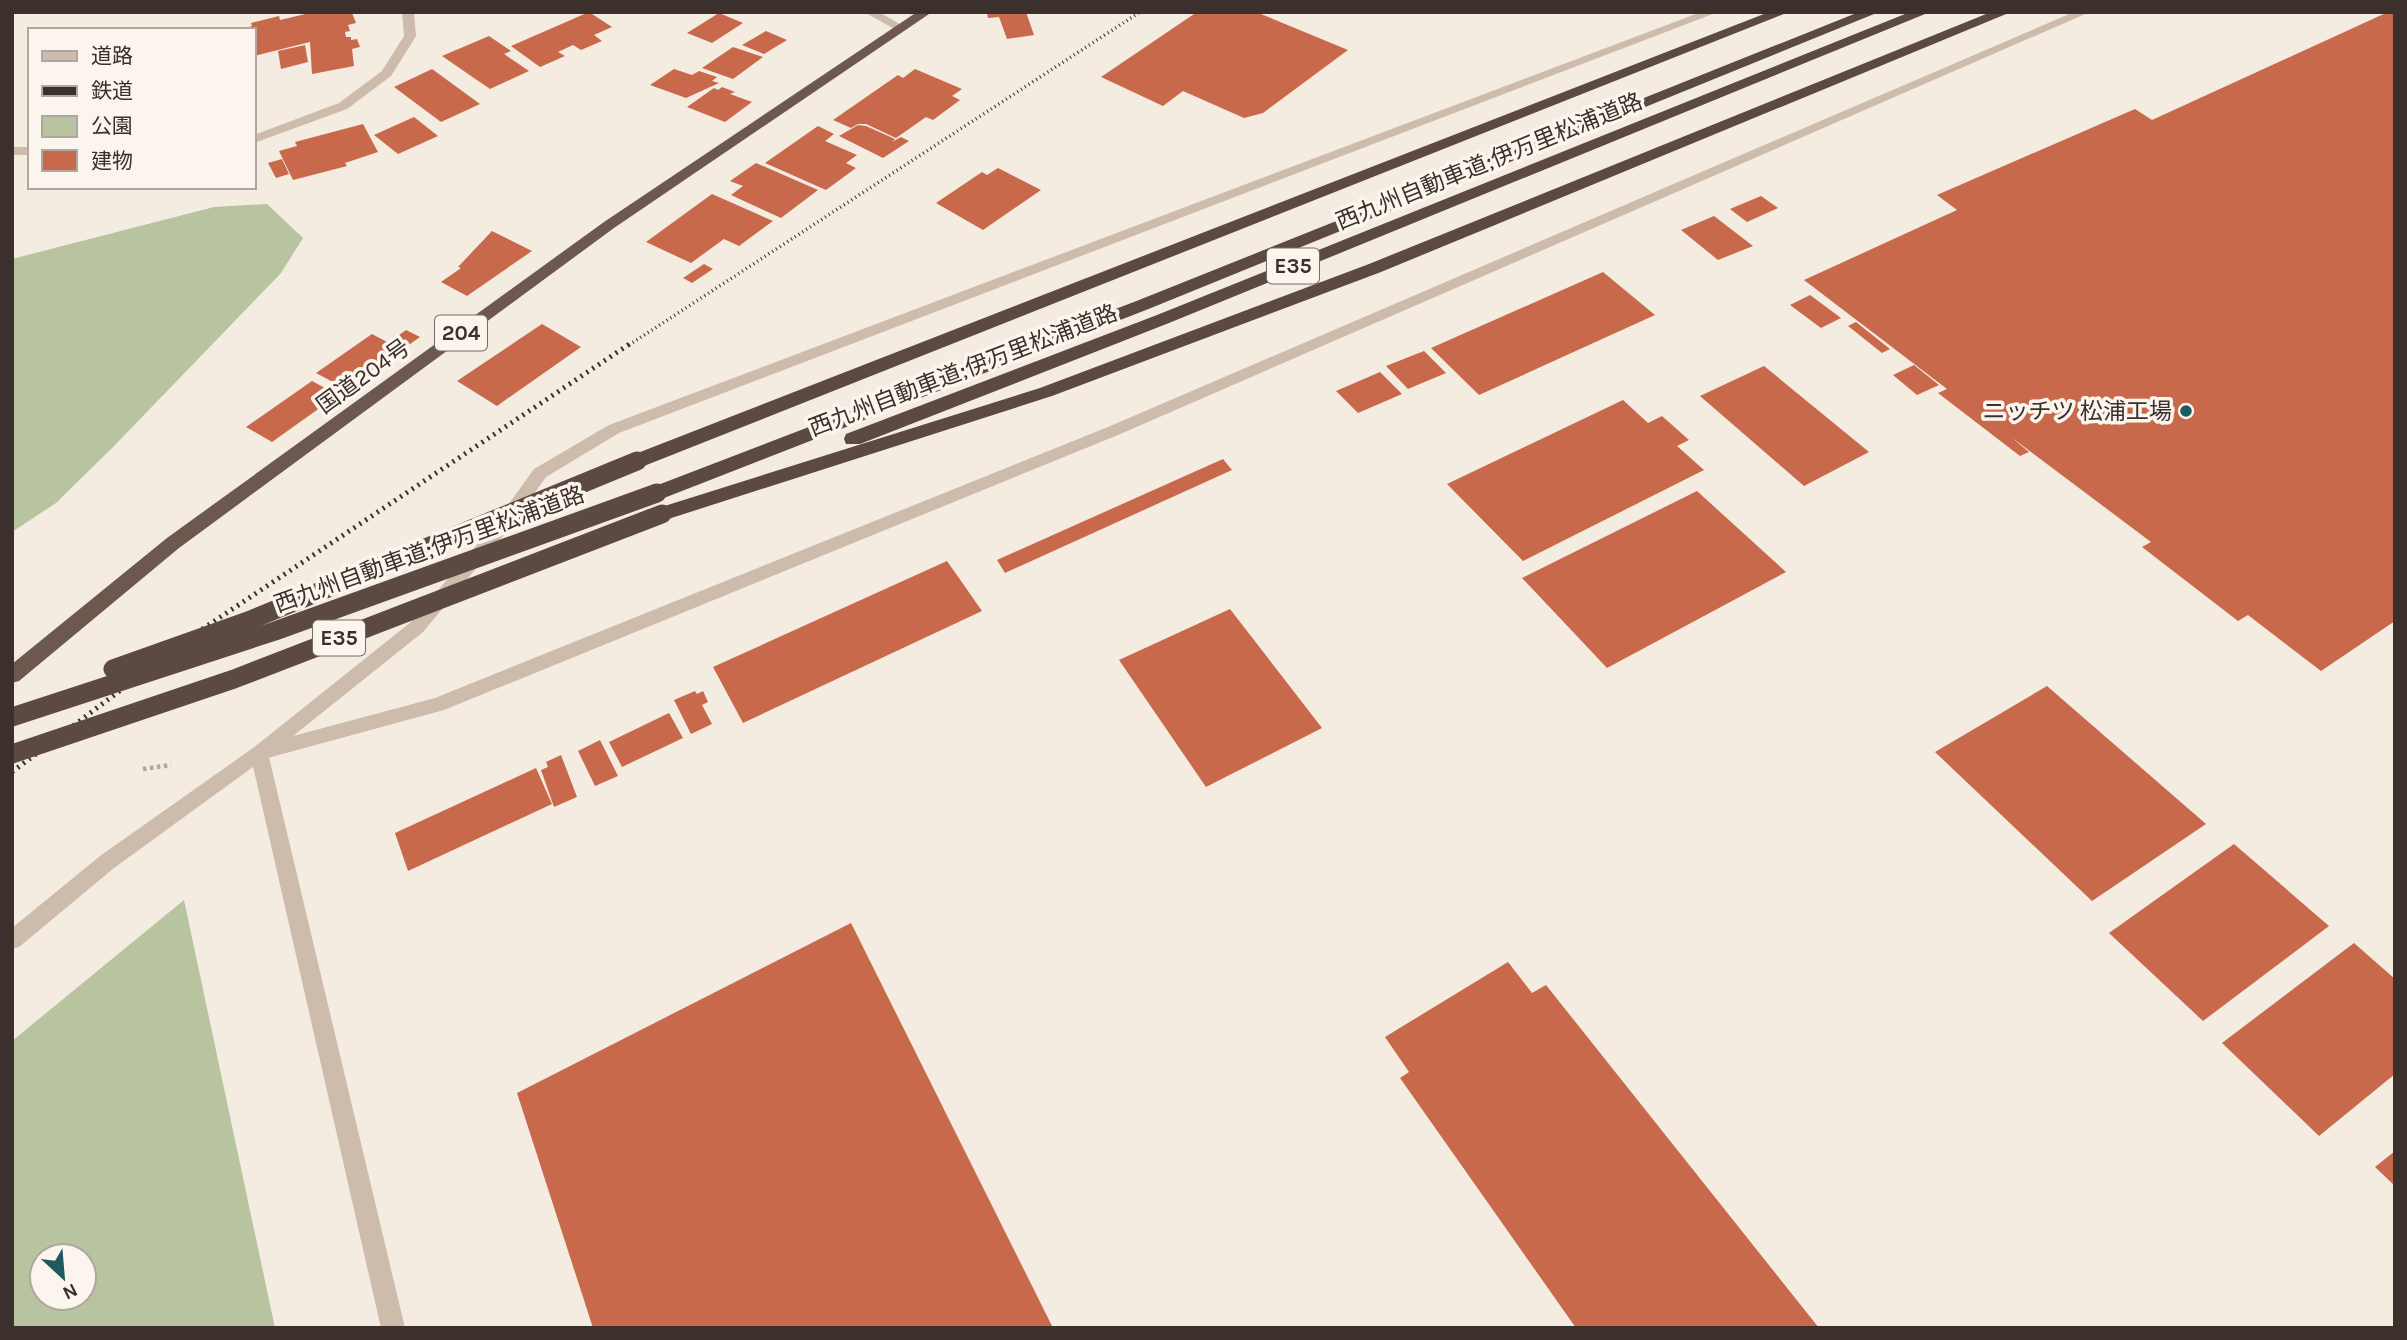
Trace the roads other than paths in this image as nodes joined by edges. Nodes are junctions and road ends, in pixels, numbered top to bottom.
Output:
1 (408, 12) edge
2 (870, 12) edge
3 (926, 12) edge
4 (1712, 12) edge
5 (1782, 12) edge
6 (1872, 12) edge
7 (1923, 12) edge
8 (2004, 12) edge
9 (2084, 12) edge
10 (902, 29) junction
11 (256, 138) edge
12 (662, 514) junction
13 (12, 675) edge
14 (12, 705) edge
15 (12, 717) edge
16 (12, 754) edge
17 (259, 754) junction
18 (12, 940) edge
19 (393, 1328) edge

1 - 11 street
2 - 10 street
3 - 10 highway, 国道204号 / 204
4 - 17 street
5 - 14 highway, bridge
6 - 15 highway, 西九州自動車道;伊万里松浦道路 / E35, bridge
7 - 12 highway, 西九州自動車道;伊万里松浦道路 / E35
8 - 12 highway
9 - 17 street
10 - 13 highway, 国道204号 / 204
12 - 16 highway, 西九州自動車道;伊万里松浦道路 / E35, bridge
17 - 18 street
17 - 19 street

